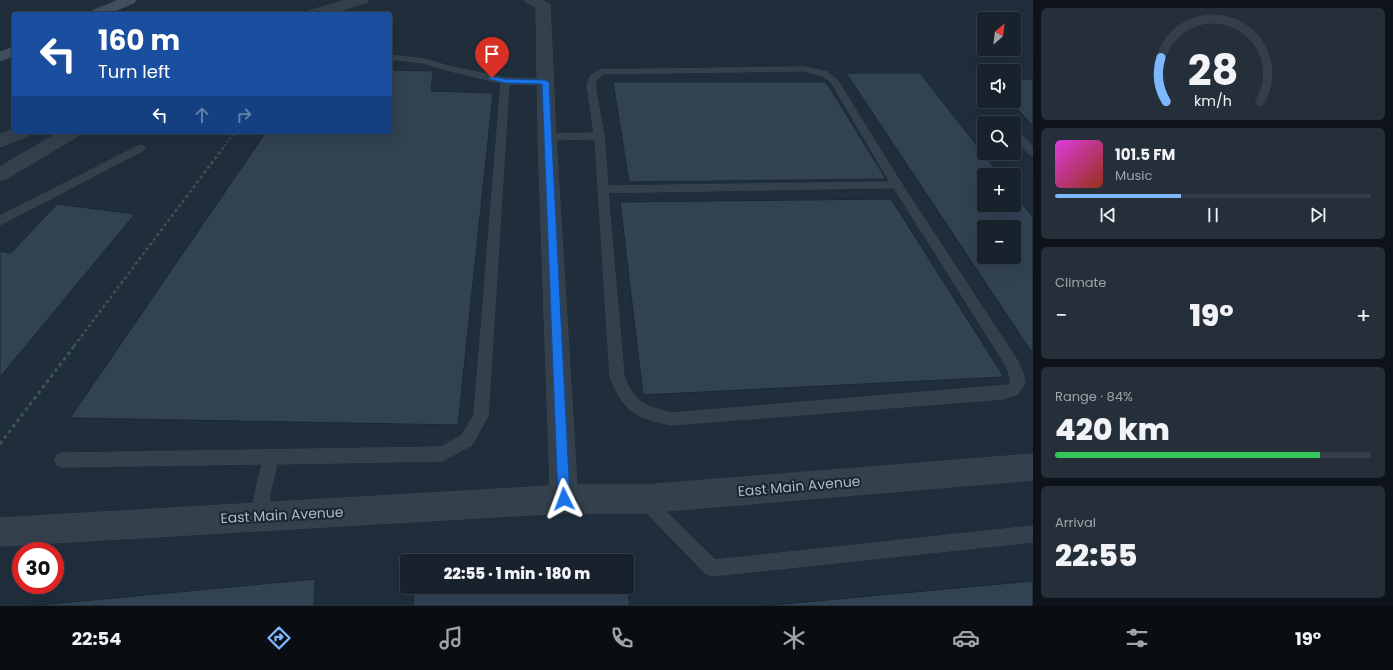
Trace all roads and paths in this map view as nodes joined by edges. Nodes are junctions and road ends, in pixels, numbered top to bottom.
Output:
1 (129, 0) edge
2 (360, 0) edge
3 (532, 0) edge
4 (102, 12) edge
5 (321, 12) edge
6 (12, 52) edge
7 (0, 57) edge
8 (392, 57) edge
9 (505, 81) junction
10 (545, 82) junction
11 (18, 134) edge
12 (69, 134) edge
13 (233, 134) edge
14 (599, 136) junction
15 (547, 137) junction
16 (1021, 139) edge
17 (0, 142) edge
18 (141, 148) dead end
19 (1033, 153) edge
20 (0, 175) edge
21 (897, 186) junction
22 (603, 190) junction
23 (0, 221) edge
24 (0, 444) edge
25 (271, 457) junction
26 (62, 460) dead end
27 (1033, 467) edge
28 (564, 499) junction
29 (643, 499) junction
30 (261, 516) junction
31 (0, 532) edge
32 (1033, 534) edge

1 - 4 main road
2 - 5 street
3 - 10 street
6 - 7 main road
8 - 9 lane
9 - 10 lane
9 - 25 lane
10 - 15 street
11 - 17 street
12 - 20 street
13 - 24 path
14 - 15 lane
14 - 21 lane
14 - 22 lane
15 - 28 street
16 - 19 lane
18 - 23 lane
21 - 22 lane
21 - 22 lane
25 - 26 lane
25 - 30 lane
27 - 29 street, East Main Avenue
28 - 29 street, East Main Avenue
28 - 30 street, East Main Avenue
29 - 32 lane
30 - 31 street, East Main Avenue

